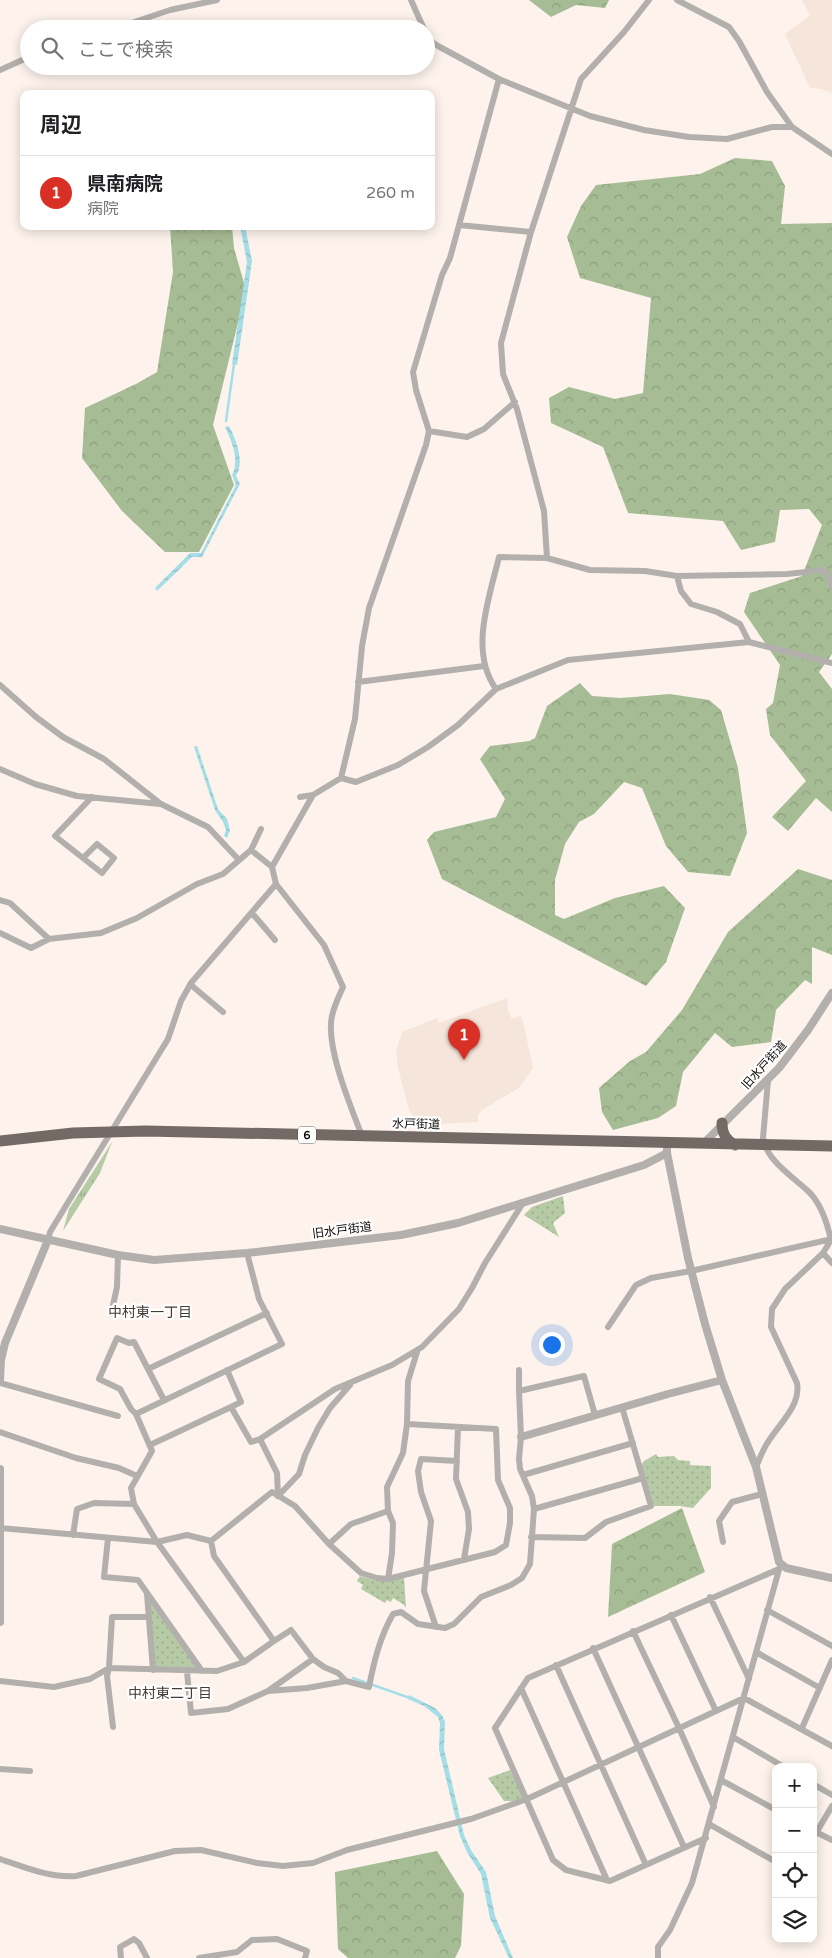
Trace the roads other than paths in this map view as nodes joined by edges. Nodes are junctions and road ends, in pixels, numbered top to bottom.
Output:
1 (217, 0) edge
2 (411, 0) edge
3 (649, 0) edge
4 (677, 0) edge
5 (141, 20) edge
6 (420, 20) edge
7 (435, 44) edge
8 (20, 62) edge
9 (0, 70) edge
10 (499, 79) junction
11 (570, 108) junction
12 (792, 127) junction
13 (832, 154) edge
14 (459, 225) junction
15 (531, 232) junction
16 (515, 402) junction
17 (429, 431) junction
18 (547, 558) junction
19 (676, 576) junction
20 (832, 586) edge
21 (749, 642) junction
22 (832, 663) edge
23 (484, 666) junction
24 (358, 682) junction
25 (0, 685) edge
26 (496, 689) junction
27 (0, 769) edge
28 (341, 778) junction
29 (313, 795) junction
30 (92, 797) junction
31 (300, 797) dead end
32 (161, 804) junction
33 (261, 830) dead end
34 (251, 850) junction
35 (83, 858) junction
36 (239, 860) junction
37 (272, 867) junction
38 (276, 884) junction
39 (0, 900) edge
40 (252, 913) junction
41 (0, 933) edge
42 (49, 939) junction
43 (275, 940) dead end
44 (190, 985) junction
45 (832, 993) edge
46 (223, 1012) dead end
47 (768, 1080) junction
48 (722, 1123) junction
49 (112, 1131) junction
50 (362, 1136) junction
51 (0, 1141) edge
52 (703, 1144) junction
53 (735, 1145) junction
54 (764, 1145) junction
55 (832, 1146) edge
56 (667, 1148) junction
57 (523, 1203) junction
58 (0, 1229) edge
59 (832, 1239) edge
60 (48, 1240) junction
61 (247, 1253) junction
62 (823, 1253) junction
63 (118, 1254) junction
64 (832, 1263) edge
65 (691, 1271) junction
66 (267, 1313) junction
67 (111, 1314) dead end
68 (608, 1327) dead end
69 (417, 1352) junction
70 (148, 1369) junction
71 (227, 1370) junction
72 (519, 1370) dead end
73 (722, 1380) junction
74 (0, 1381) edge
75 (352, 1382) junction
76 (519, 1391) junction
77 (164, 1400) junction
78 (622, 1406) junction
79 (231, 1407) junction
80 (136, 1414) junction
81 (595, 1415) junction
82 (118, 1416) dead end
83 (408, 1424) junction
84 (458, 1427) junction
85 (0, 1432) edge
86 (521, 1437) junction
87 (260, 1439) junction
88 (633, 1443) junction
89 (150, 1445) junction
90 (457, 1461) junction
91 (756, 1467) junction
92 (0, 1469) edge
93 (523, 1475) junction
94 (137, 1476) junction
95 (643, 1478) junction
96 (762, 1494) junction
97 (278, 1496) junction
98 (134, 1504) junction
99 (534, 1508) junction
100 (388, 1511) junction
101 (0, 1528) edge
102 (73, 1536) junction
103 (531, 1537) junction
104 (108, 1538) junction
105 (157, 1542) junction
106 (211, 1542) junction
107 (724, 1542) dead end
108 (330, 1544) junction
109 (464, 1559) junction
110 (780, 1567) junction
111 (426, 1569) junction
112 (0, 1574) edge
113 (832, 1578) edge
114 (388, 1579) junction
115 (147, 1593) junction
116 (710, 1597) junction
117 (768, 1610) junction
118 (671, 1614) junction
119 (149, 1617) junction
120 (0, 1622) edge
121 (436, 1626) junction
122 (633, 1631) junction
123 (274, 1642) junction
124 (832, 1646) edge
125 (593, 1648) junction
126 (756, 1652) junction
127 (313, 1658) junction
128 (832, 1660) edge
129 (244, 1662) junction
130 (556, 1665) junction
131 (109, 1668) junction
132 (153, 1670) junction
133 (202, 1671) junction
134 (187, 1672) junction
135 (749, 1679) junction
136 (0, 1681) edge
137 (346, 1681) junction
138 (521, 1688) junction
139 (820, 1688) junction
140 (268, 1691) junction
141 (744, 1698) junction
142 (716, 1711) junction
143 (112, 1727) dead end
144 (679, 1728) junction
145 (802, 1728) junction
146 (733, 1737) junction
147 (832, 1746) edge
148 (640, 1747) junction
149 (777, 1763) edge
150 (601, 1765) junction
151 (0, 1769) edge
152 (30, 1771) dead end
153 (721, 1780) junction
154 (564, 1782) junction
155 (817, 1786) edge
156 (832, 1795) edge
157 (527, 1799) junction
158 (832, 1806) edge
159 (714, 1808) junction
160 (772, 1808) edge
161 (710, 1824) junction
162 (817, 1828) edge
163 (817, 1834) edge
164 (706, 1838) junction
165 (832, 1840) edge
166 (684, 1847) junction
167 (0, 1859) edge
168 (772, 1860) edge
169 (646, 1865) junction
170 (607, 1880) junction
171 (121, 1958) edge
172 (146, 1958) edge
173 (199, 1958) edge
174 (305, 1958) edge
175 (658, 1958) edge

1 - 5 street
2 - 6 street
3 - 11 street
4 - 12 street
7 - 10 street
8 - 9 street
10 - 11 street
10 - 14 street
11 - 12 street
11 - 15 street
12 - 13 street
14 - 15 street
14 - 17 street
15 - 16 street
16 - 17 street
16 - 18 street
17 - 24 street
18 - 19 street
18 - 23 street
19 - 20 street
19 - 21 street
21 - 22 street
21 - 26 street
23 - 24 street
23 - 26 street
24 - 28 street
25 - 32 street
26 - 28 street
27 - 30 street
28 - 29 street
29 - 31 street
29 - 37 street
30 - 32 street
30 - 35 street
32 - 36 street
33 - 34 street
34 - 36 street
34 - 37 street
35 - 35 street
36 - 42 street
37 - 38 street
38 - 40 street
38 - 50 street
39 - 42 street
40 - 43 street
40 - 44 street
41 - 42 street
44 - 46 street
44 - 49 street
45 - 47 street, 旧水戸街道
47 - 48 street, 旧水戸街道
47 - 54 street
48 - 52 street, 旧水戸街道
48 - 53 highway
49 - 50 highway, 水戸街道 / 6
49 - 51 highway, 水戸街道 / 6
49 - 60 street
50 - 56 highway, 水戸街道 / 6
52 - 53 highway, 水戸街道 / 6
52 - 56 highway, 水戸街道 / 6
53 - 54 highway, 水戸街道 / 6
54 - 55 highway, 水戸街道 / 6
54 - 59 street
56 - 57 street, 旧水戸街道
56 - 65 street
57 - 61 street, 旧水戸街道
57 - 69 street
58 - 60 street, 旧水戸街道
59 - 62 street
59 - 65 street
60 - 63 street, 旧水戸街道
60 - 74 street
61 - 63 street, 旧水戸街道
61 - 66 street
62 - 64 street
62 - 91 street
63 - 67 street
65 - 68 street
65 - 73 street
66 - 70 street
66 - 71 street
69 - 75 street
69 - 83 street
70 - 77 street
70 - 80 street
71 - 77 street
71 - 79 street
72 - 76 street
73 - 78 street
73 - 91 street
74 - 82 street
75 - 87 street
75 - 97 street
76 - 81 street
76 - 86 street
77 - 80 street
78 - 81 street
78 - 88 street
79 - 87 street
79 - 89 street
80 - 89 street
81 - 86 street
83 - 84 street
83 - 100 street
84 - 90 street
84 - 109 street
85 - 94 street
86 - 93 street
87 - 97 street
88 - 93 street
88 - 95 street
89 - 94 street
90 - 109 street
90 - 111 street
91 - 96 street
92 - 101 street
93 - 99 street
94 - 98 street
95 - 99 street
95 - 103 street
96 - 107 street
96 - 110 street
97 - 106 street
97 - 108 street
98 - 102 street
98 - 105 street
99 - 103 street
100 - 108 street
100 - 114 street
101 - 102 street
101 - 112 street
102 - 104 street
103 - 121 street
104 - 105 street
104 - 115 street
105 - 106 street
105 - 129 street
106 - 123 street
108 - 114 street
109 - 111 street
110 - 113 street
110 - 116 street
110 - 117 street
111 - 114 street
111 - 121 street
112 - 120 street
115 - 119 street
115 - 133 street
116 - 118 street
116 - 135 street
117 - 124 street
117 - 126 street
118 - 122 street
118 - 142 street
119 - 131 street
119 - 132 street
121 - 137 street
122 - 125 street
122 - 144 street
123 - 127 street
123 - 129 street
125 - 130 street
125 - 148 street
126 - 135 street
126 - 139 street
127 - 137 street
127 - 140 street
128 - 139 street
129 - 133 street
130 - 138 street
130 - 150 street
131 - 132 street
131 - 136 street
131 - 143 street
132 - 134 street
133 - 134 street
134 - 140 street
135 - 141 street
137 - 140 street
138 - 154 street
138 - 157 street
139 - 145 street
141 - 142 street
141 - 145 street
141 - 146 street
142 - 144 street
144 - 148 street
144 - 159 street
145 - 147 street
146 - 149 street
146 - 153 street
148 - 150 street
148 - 166 street
150 - 154 street
150 - 169 street
151 - 152 street
153 - 159 street
153 - 160 street
154 - 157 street
154 - 170 street
155 - 156 street
157 - 167 street
157 - 170 street
158 - 162 street
159 - 161 street
161 - 164 street
161 - 168 street
163 - 165 street
164 - 166 street
164 - 175 street
166 - 169 street
169 - 170 street
171 - 172 street
173 - 174 street

